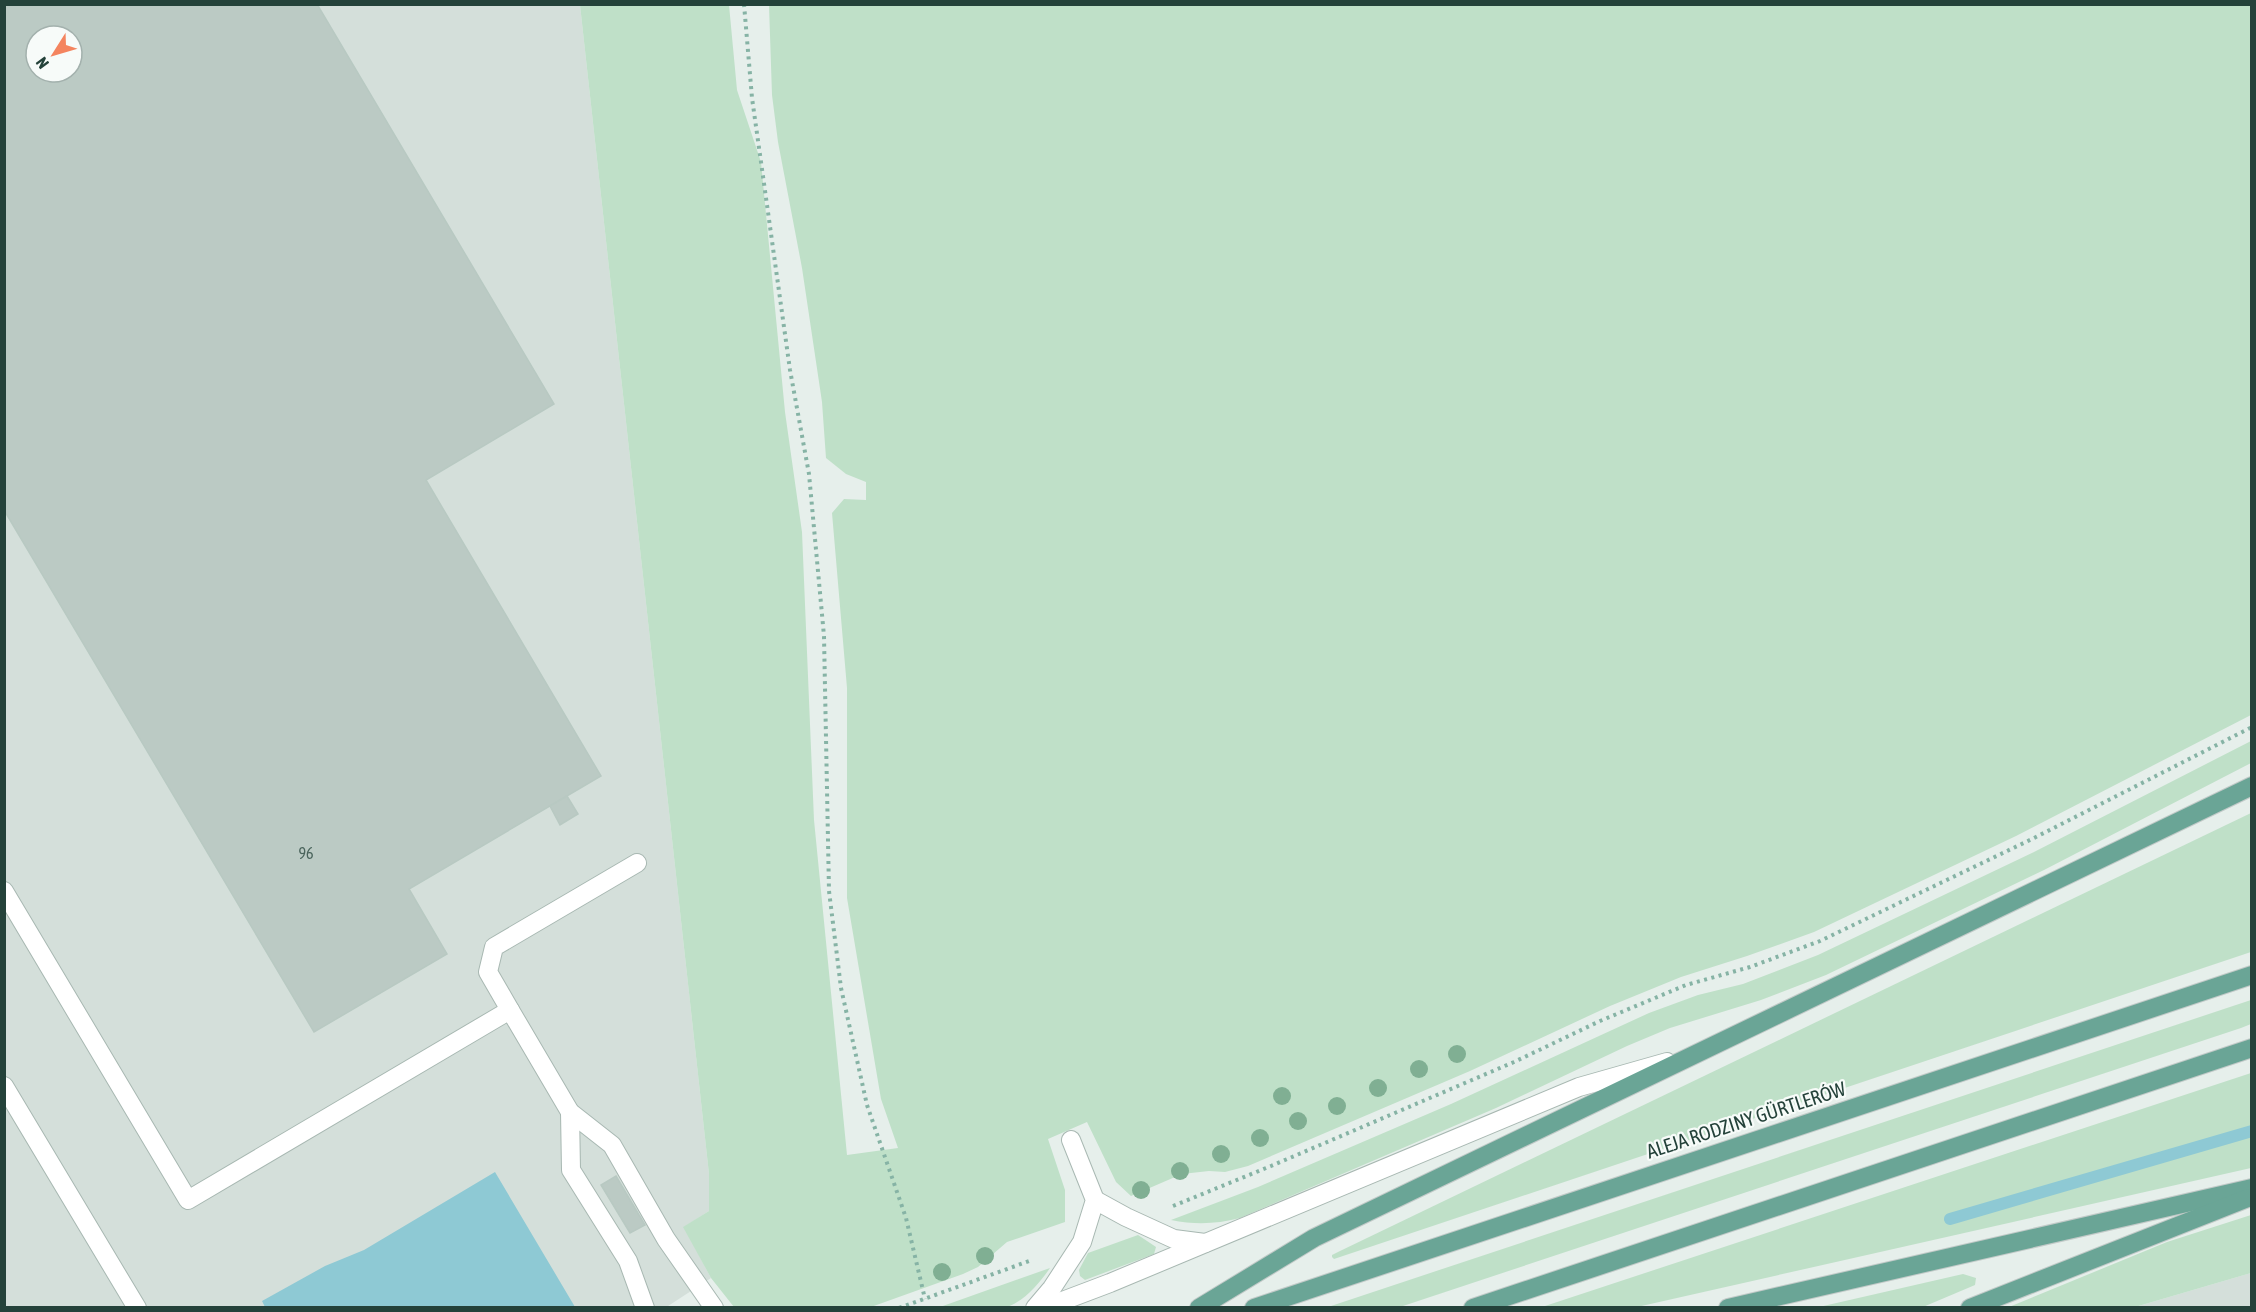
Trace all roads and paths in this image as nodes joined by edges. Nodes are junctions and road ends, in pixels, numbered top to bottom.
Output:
1 (744, 4) edge
2 (2252, 727) edge
3 (2252, 786) edge
4 (637, 863) dead end
5 (4, 891) edge
6 (2252, 975) edge
7 (510, 1010) junction
8 (2252, 1048) edge
9 (1698, 1053) junction
10 (4, 1086) edge
11 (570, 1113) junction
12 (1071, 1140) dead end
13 (2252, 1188) edge
14 (2252, 1197) edge
15 (1095, 1200) junction
16 (1134, 1221) junction
17 (1207, 1243) junction
18 (1034, 1259) dead end
19 (925, 1299) junction
20 (137, 1308) edge
21 (645, 1308) edge
22 (714, 1308) edge
23 (899, 1308) edge
24 (1035, 1308) edge
25 (1044, 1308) edge
26 (1199, 1308) edge
27 (1254, 1308) edge
28 (1473, 1308) edge
29 (1728, 1308) edge
30 (1970, 1308) edge

1 - 19 path
2 - 16 path
3 - 9 main road
4 - 7 lane
5 - 7 lane
6 - 27 main road, ALEJA RODZINY GÜRTLERÓW
7 - 11 lane
8 - 28 main road
9 - 17 lane
9 - 26 main road
10 - 20 lane
11 - 21 lane
11 - 22 lane
12 - 15 lane
13 - 29 main road
14 - 30 main road
15 - 16 lane
15 - 24 lane
16 - 17 lane
17 - 25 lane
18 - 19 path
19 - 23 path

